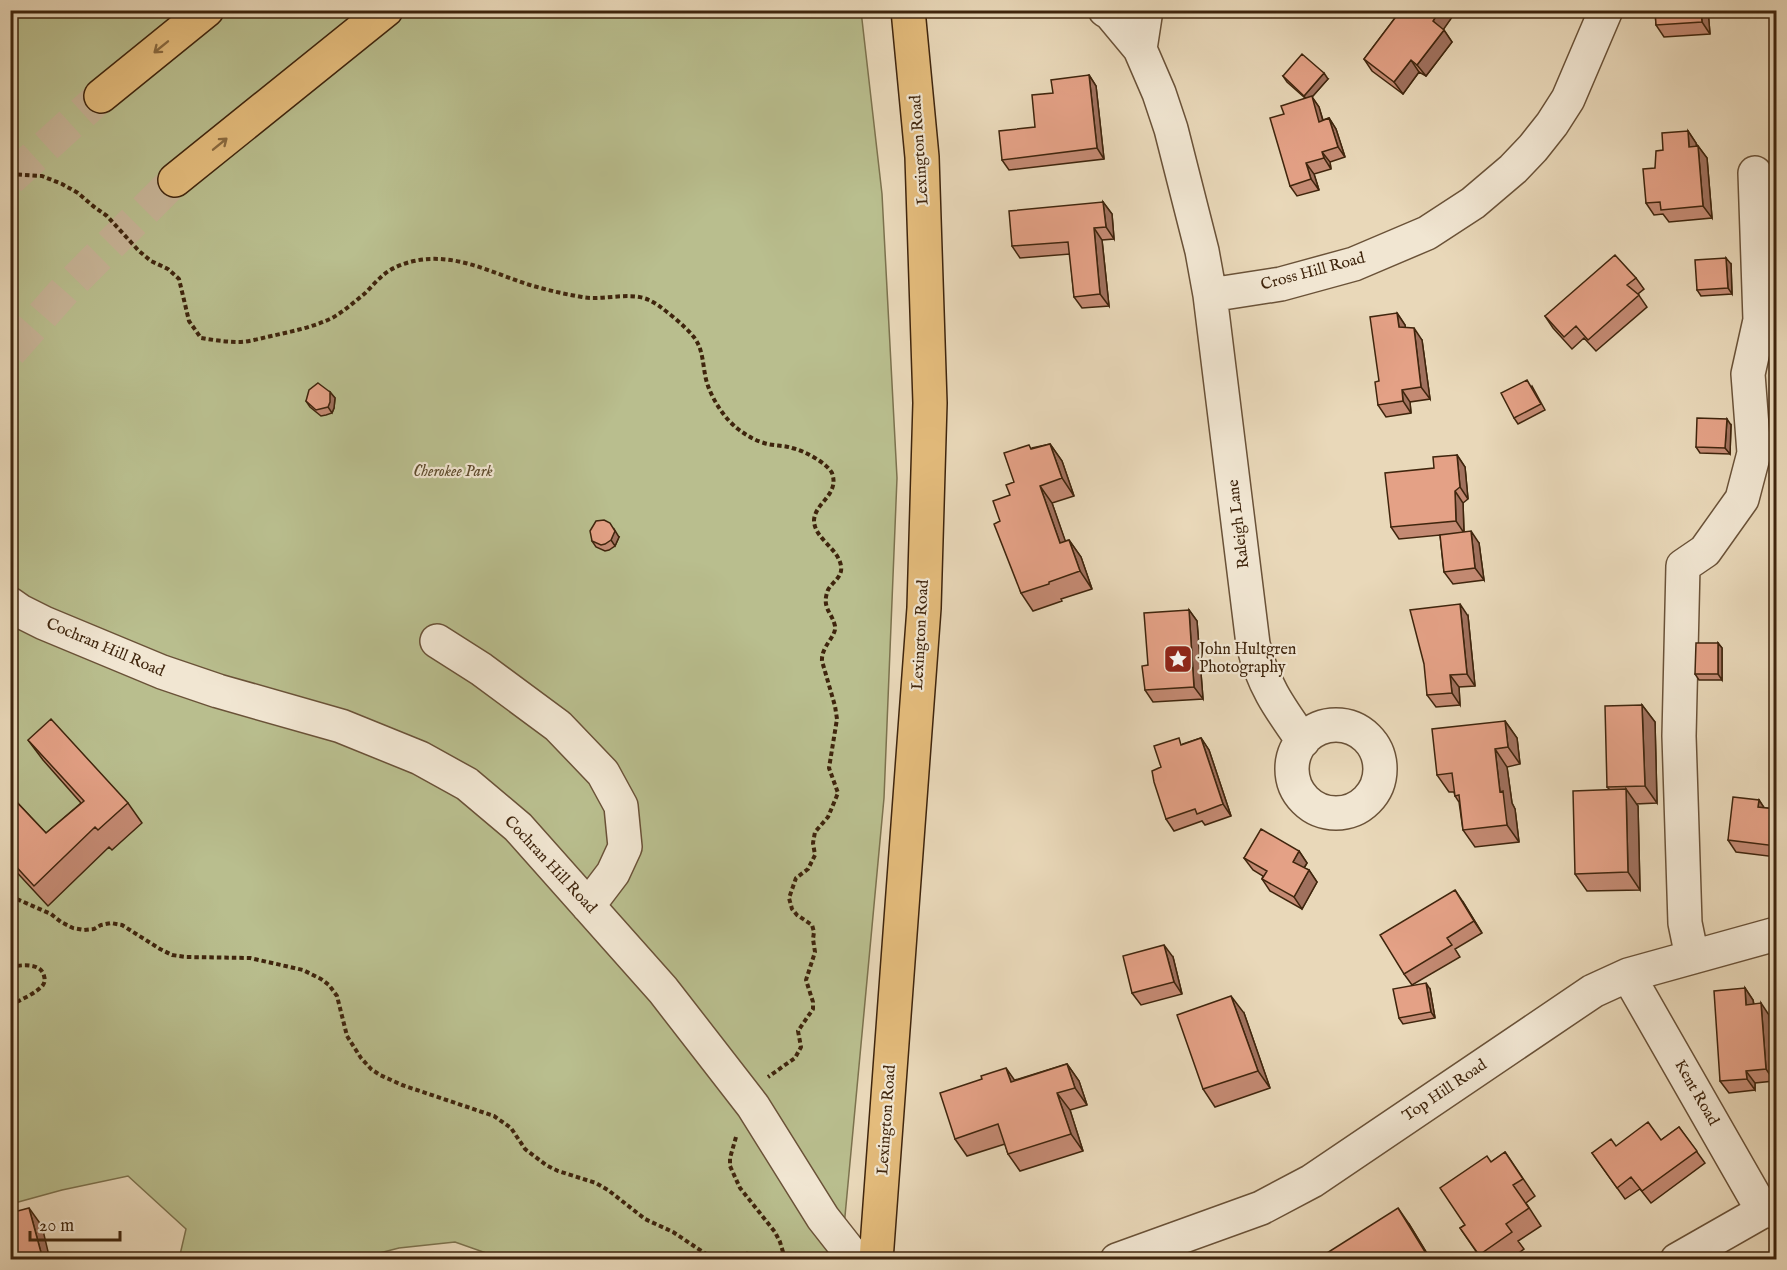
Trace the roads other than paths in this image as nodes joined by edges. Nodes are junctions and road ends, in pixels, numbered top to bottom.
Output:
1 (207, 10) edge
2 (386, 10) edge
3 (908, 10) edge
4 (1105, 10) edge
5 (1146, 10) edge
6 (1606, 10) edge
7 (1140, 49) junction
8 (101, 96) tunnel mouth
9 (1755, 173) dead end
10 (175, 180) tunnel mouth
11 (1210, 295) junction
12 (10, 604) edge
13 (437, 641) dead end
14 (1303, 741) dead end
15 (588, 906) junction
16 (1776, 934) edge
17 (1692, 957) junction
18 (1628, 975) junction
19 (1770, 1211) edge
20 (856, 1260) edge
21 (876, 1260) edge
22 (1117, 1260) edge
23 (1677, 1260) edge

1 -> 8 main road
10 -> 2 main road
3 - 21 main road, Lexington Road
4 - 7 street
5 - 7 street
6 - 11 street, Cross Hill Road
7 - 11 street
9 - 17 street
11 - 14 street, Raleigh Lane
12 - 15 street, Cochran Hill Road
13 - 15 street
15 - 20 street, Cochran Hill Road
16 - 17 street, Top Hill Road
17 - 18 street, Top Hill Road
18 - 19 street, Kent Road
18 - 22 street, Top Hill Road
19 - 23 street

